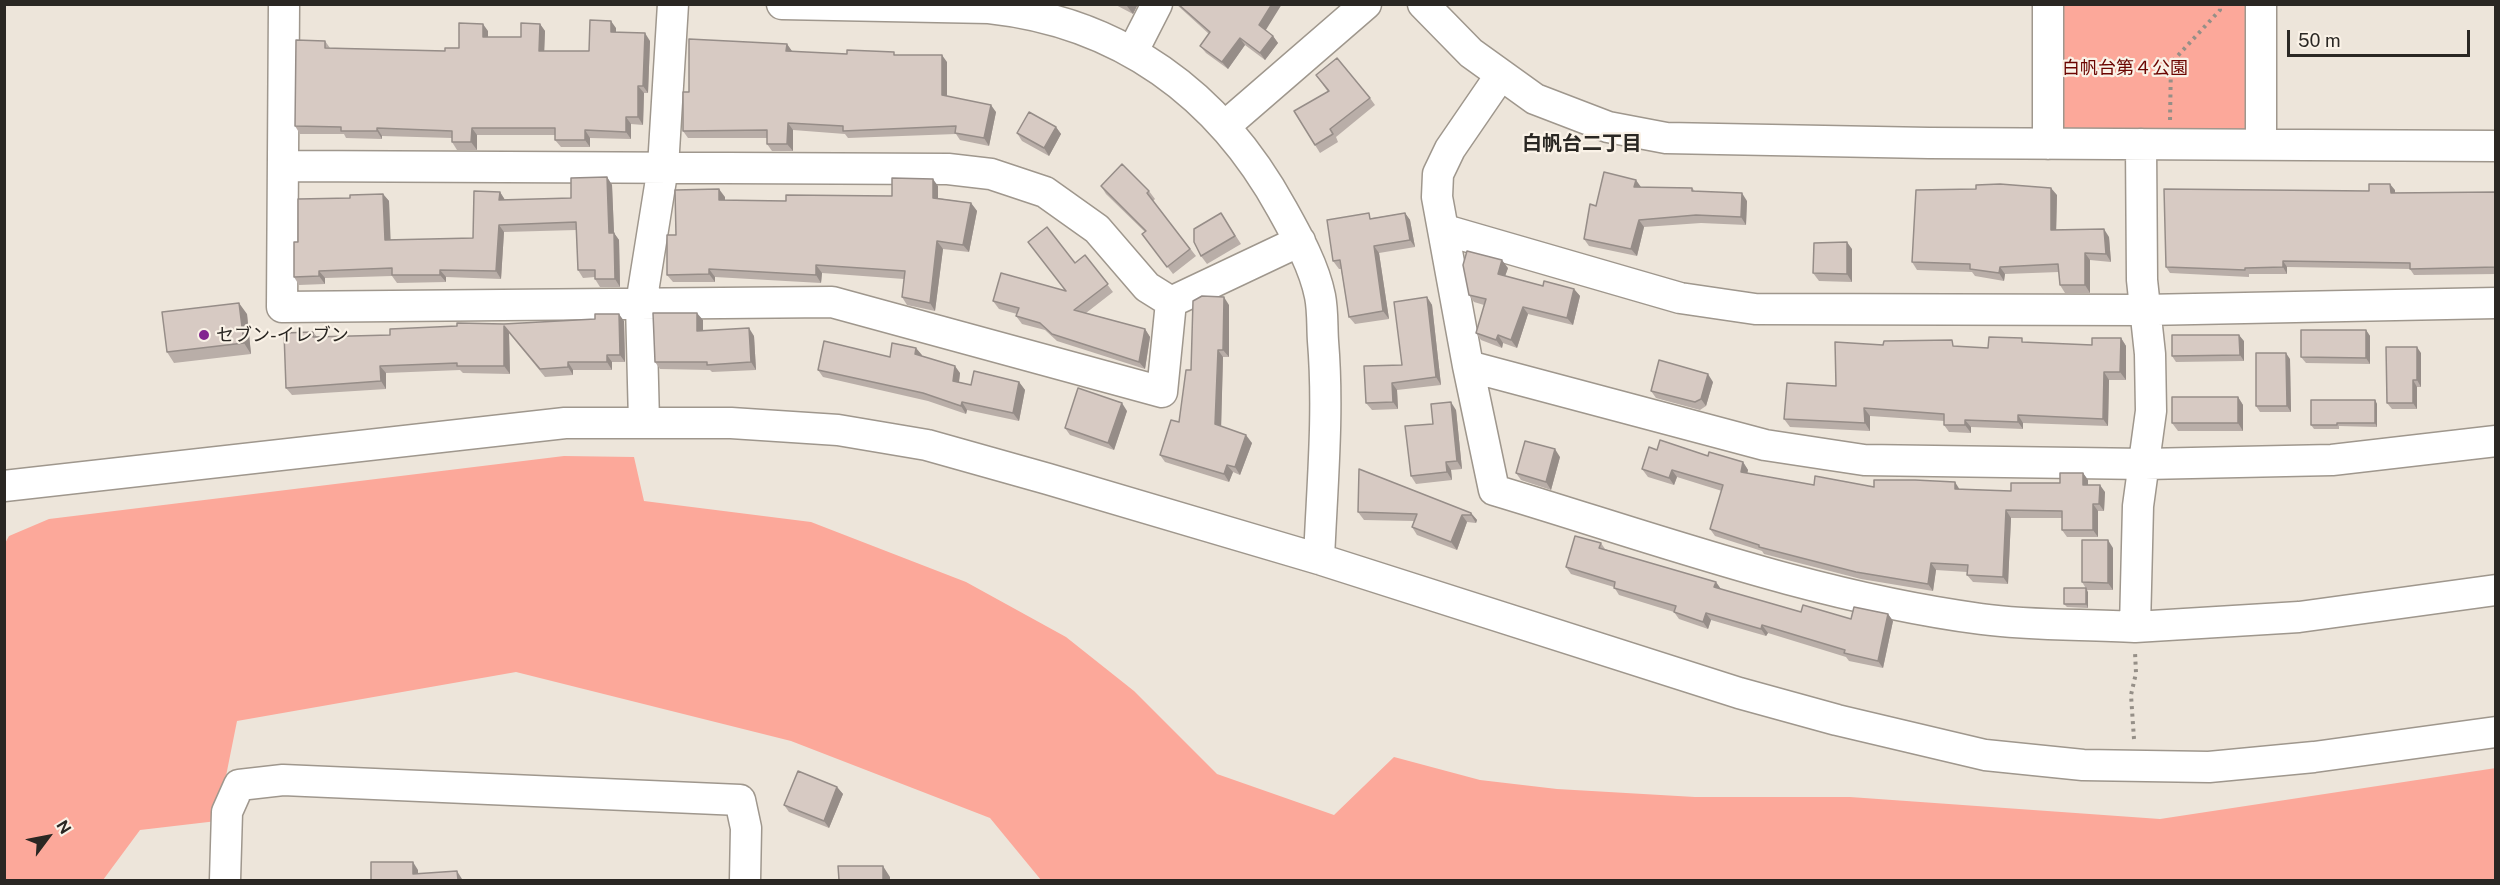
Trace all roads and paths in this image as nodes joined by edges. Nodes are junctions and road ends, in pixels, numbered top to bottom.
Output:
1 (284, 4) edge
2 (674, 4) edge
3 (782, 4) edge
4 (1157, 4) edge
5 (1366, 4) edge
6 (1423, 4) edge
7 (2048, 4) edge
8 (2220, 4) edge
9 (2261, 4) edge
10 (1133, 51) junction
11 (1500, 76) junction
12 (1225, 126) junction
13 (2048, 144) junction
14 (2155, 144) junction
15 (2261, 144) junction
16 (2496, 146) edge
17 (283, 166) junction
18 (663, 167) junction
19 (1445, 230) junction
20 (1300, 241) junction
21 (1171, 302) junction
22 (2496, 303) edge
23 (641, 304) junction
24 (2144, 310) junction
25 (1468, 366) junction
26 (644, 422) junction
27 (2496, 441) edge
28 (2145, 464) junction
29 (4, 486) edge
30 (1319, 559) junction
31 (2496, 590) edge
32 (2135, 627) junction
33 (2496, 732) edge
34 (2134, 739) dead end
35 (225, 880) edge
36 (745, 880) edge

1 - 17 street
2 - 18 street
3 - 10 street
4 - 10 street
5 - 12 street
6 - 11 street
7 - 13 street
8 - 14 path
9 - 15 street
10 - 12 street
11 - 13 street
11 - 19 street
12 - 20 street
13 - 14 street
14 - 15 street
14 - 24 street
15 - 16 street
17 - 18 street
17 - 23 street
18 - 21 street
18 - 23 street
19 - 24 street
19 - 25 street
20 - 21 street
20 - 30 street
21 - 23 street
22 - 24 street
23 - 26 street
24 - 28 street
25 - 28 street
25 - 32 street
26 - 29 street
26 - 30 street
27 - 28 street
28 - 32 street
30 - 33 street
31 - 32 street
32 - 34 path
35 - 36 street

